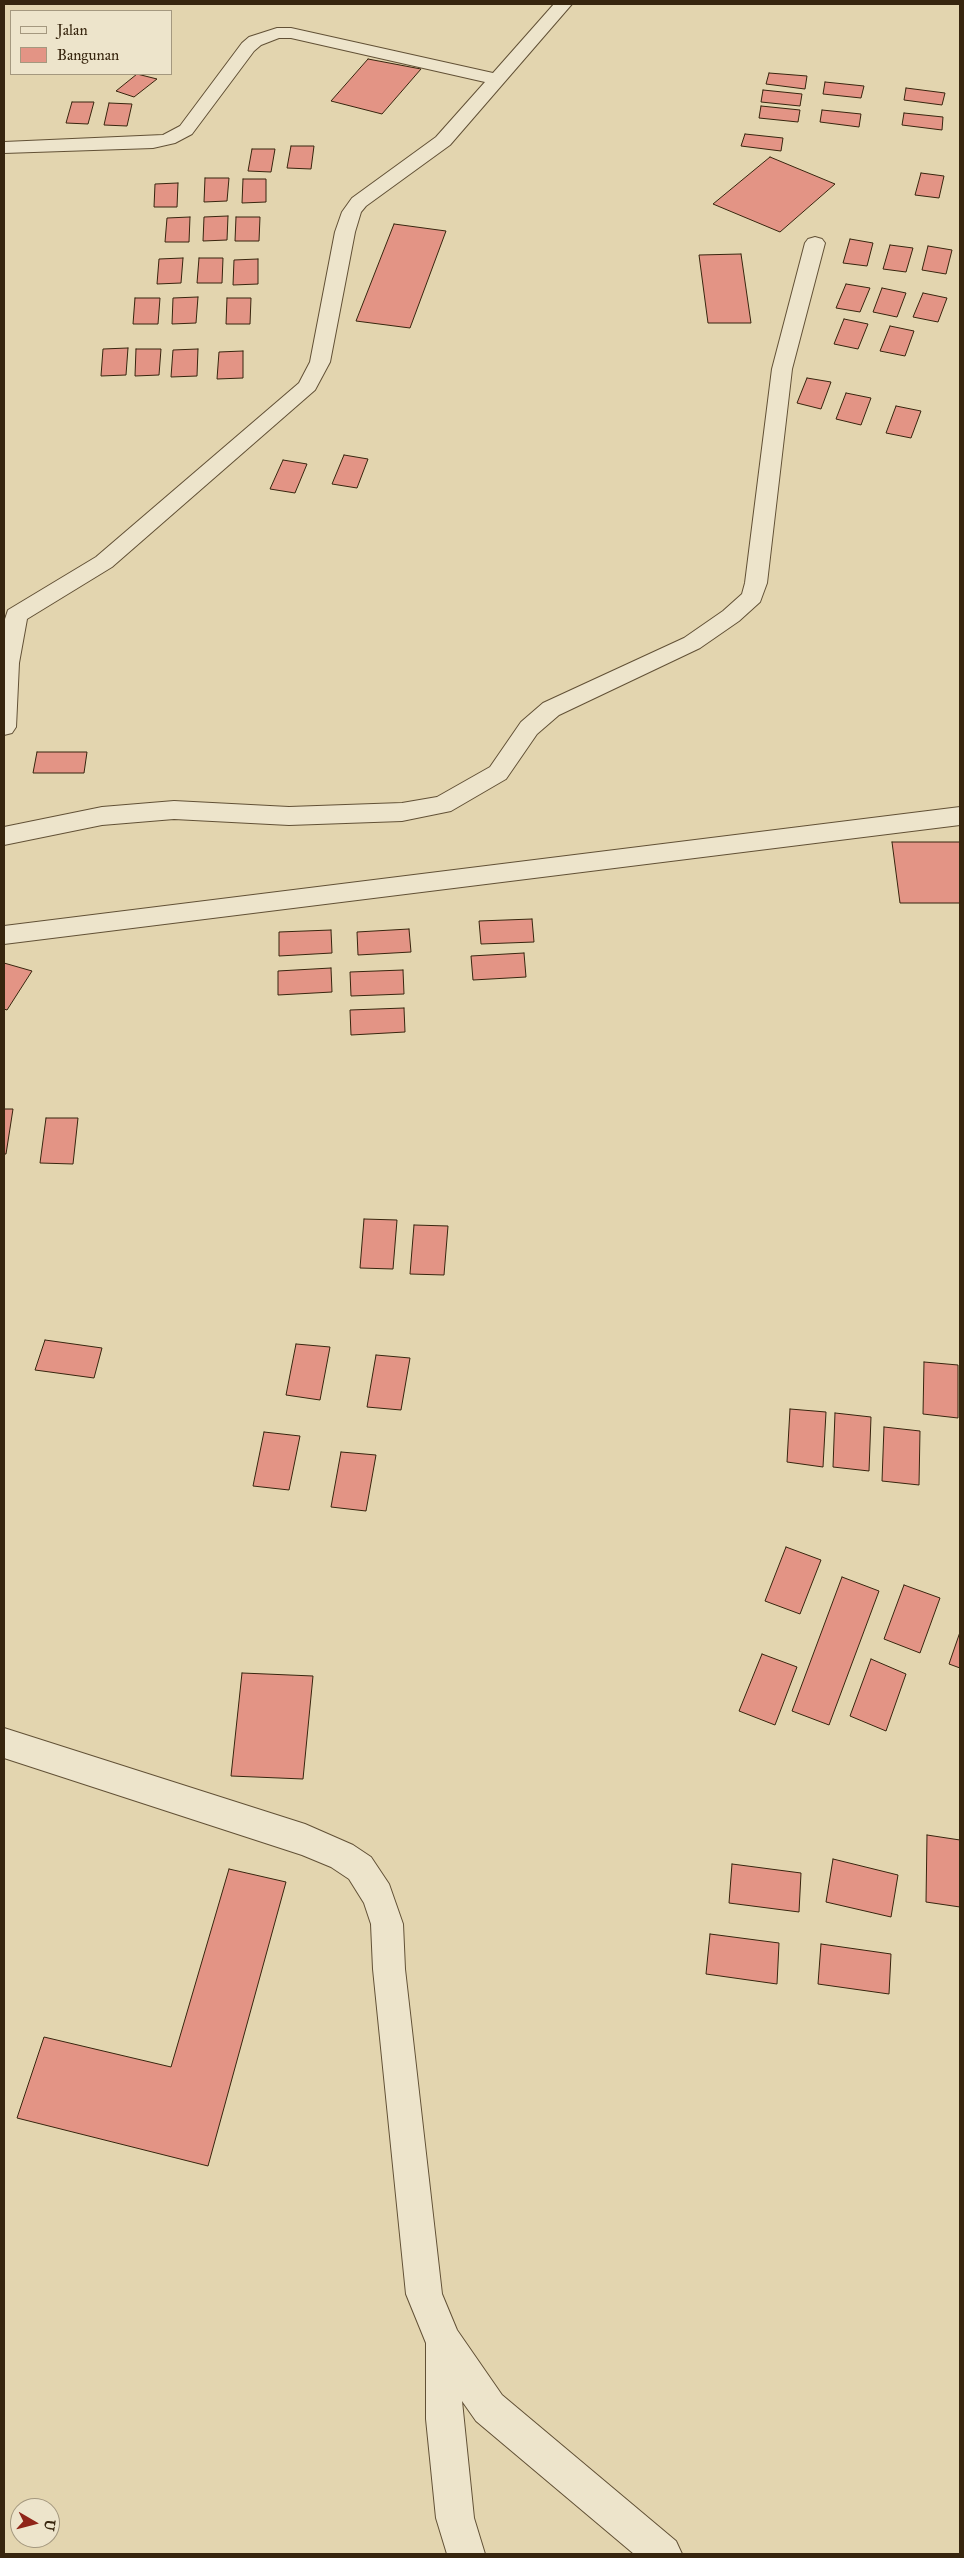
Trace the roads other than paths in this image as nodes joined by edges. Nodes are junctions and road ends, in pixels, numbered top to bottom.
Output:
1 (563, 4) edge
2 (497, 79) junction
3 (4, 147) edge
4 (815, 243) dead end
5 (4, 727) edge
6 (960, 816) edge
7 (4, 836) edge
8 (4, 935) edge
9 (4, 1743) edge
10 (444, 2342) junction
11 (466, 2554) edge
12 (663, 2554) edge

1 - 2 street
2 - 3 street
2 - 5 street
4 - 7 street
6 - 8 street
9 - 10 street
10 - 11 street
10 - 12 street

